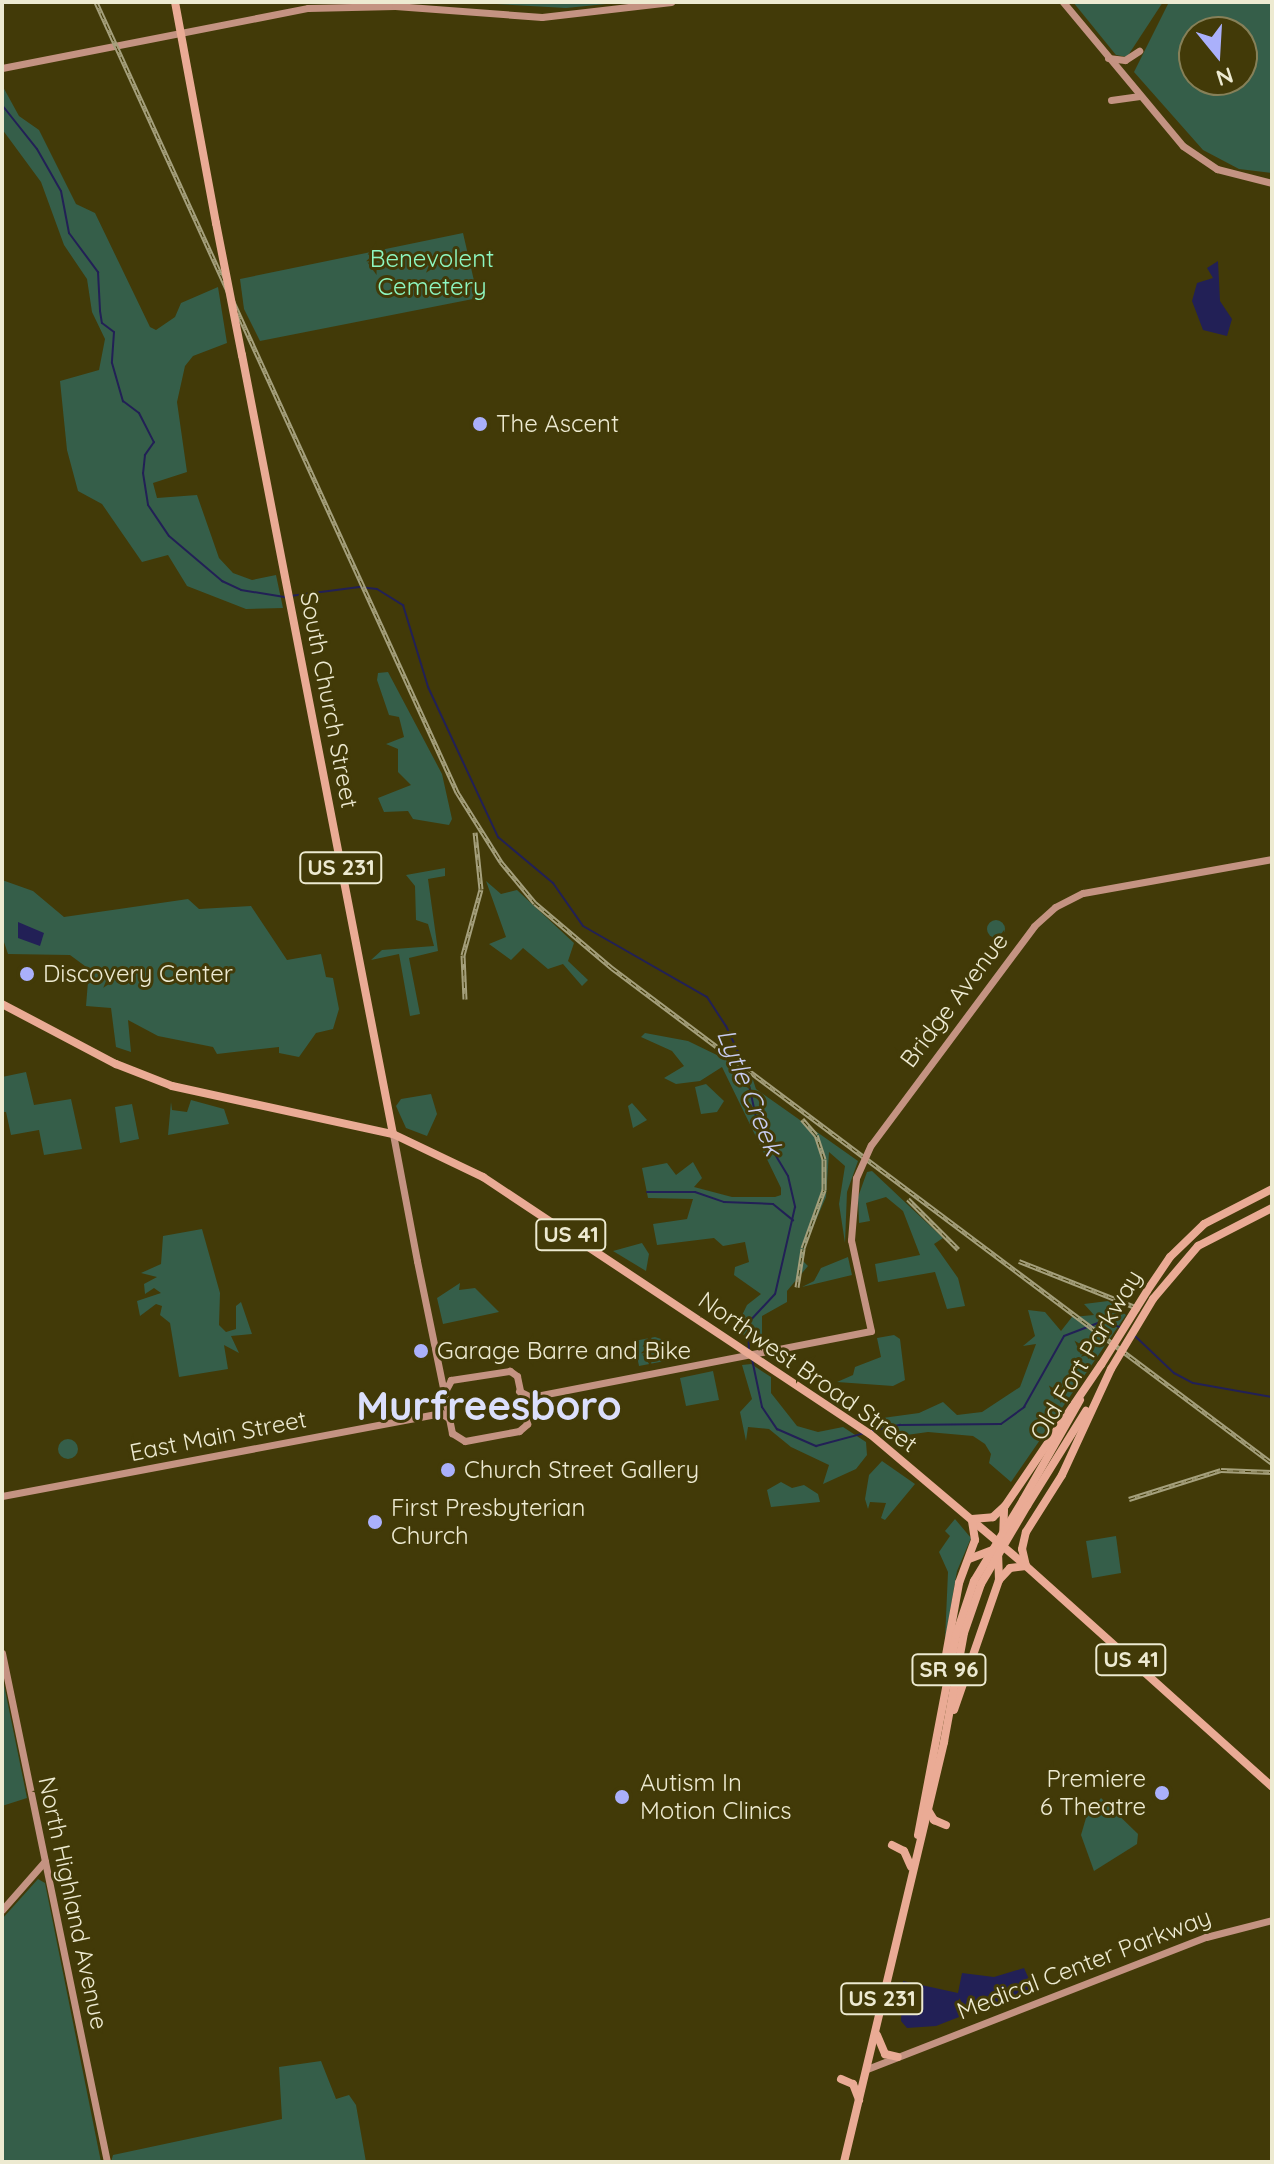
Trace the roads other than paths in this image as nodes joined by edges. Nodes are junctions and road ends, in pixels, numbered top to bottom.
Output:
1 (175, 2) edge
2 (671, 2) edge
3 (1063, 2) edge
4 (180, 30) junction
5 (1139, 51) dead end
6 (1107, 58) junction
7 (2, 68) edge
8 (1140, 96) junction
9 (1111, 100) dead end
10 (1272, 183) edge
11 (1272, 859) edge
12 (2, 1004) edge
13 (393, 1134) junction
14 (1272, 1189) edge
15 (1272, 1208) edge
16 (743, 1351) junction
17 (760, 1356) junction
18 (1101, 1365) junction
19 (1111, 1369) junction
20 (444, 1393) junction
21 (521, 1399) junction
22 (446, 1405) junction
23 (441, 1413) junction
24 (450, 1419) junction
25 (2, 1496) edge
26 (1025, 1503) junction
27 (1005, 1506) junction
28 (972, 1519) junction
29 (1031, 1523) junction
30 (989, 1534) junction
31 (1002, 1535) junction
32 (1002, 1548) junction
33 (969, 1559) junction
34 (1026, 1566) junction
35 (999, 1580) junction
36 (977, 1583) junction
37 (2, 1653) edge
38 (944, 1742) junction
39 (930, 1761) junction
40 (1272, 1787) edge
41 (928, 1810) junction
42 (946, 1825) dead end
43 (919, 1836) junction
44 (892, 1845) dead end
45 (45, 1861) junction
46 (911, 1868) junction
47 (2, 1910) edge
48 (1272, 1920) edge
49 (876, 2029) junction
50 (898, 2057) junction
51 (867, 2069) junction
52 (841, 2079) dead end
53 (860, 2100) junction
54 (107, 2162) edge
55 (844, 2162) edge

1 - 4 main road, South Church Street / US 231
2 - 4 street
3 - 6 street
4 - 7 street
4 - 13 main road, South Church Street / US 231, bridge
5 - 6 street
6 - 8 street
8 - 9 street
8 - 10 street
11 - 17 street, Bridge Avenue, bridge
12 - 13 main road, US 41
13 - 16 main road, Northwest Broad Street / US 41
13 - 20 street, South Church Street
14 - 18 main road, Old Fort Parkway / SR 96, bridge
15 - 19 main road, Old Fort Parkway / SR 96, bridge
16 - 17 main road, Northwest Broad Street / US 41
16 - 21 street
17 - 28 main road, Northwest Broad Street / US 41
18 - 26 main road, Old Fort Parkway / SR 96
18 - 27 main road
19 - 26 main road, Old Fort Parkway / SR 96
19 - 29 main road
20 - 21 street
20 - 22 street, South Church Street
21 - 24 street
22 - 23 street
22 - 24 street
23 - 24 street
23 - 25 street, East Main Street
26 - 36 main road, Old Fort Parkway / SR 96, bridge
27 - 28 main road
27 - 31 main road
28 - 30 main road, Northwest Broad Street / US 41
28 - 33 main road
29 - 31 main road
29 - 34 main road
30 - 31 main road
30 - 32 main road, Northwest Broad Street / US 41
31 - 32 main road
32 - 33 main road
32 - 34 main road, Northwest Broad Street / US 41
32 - 35 main road
33 - 39 main road
34 - 35 main road
34 - 40 main road, Northwest Broad Street / US 41
35 - 38 main road
36 - 38 main road, SR 96
36 - 39 main road, SR 96
37 - 45 street, North Highland Avenue
38 - 41 main road, SR 96
39 - 43 main road, SR 96
41 - 42 main road
41 - 43 main road, SR 96
43 - 46 main road, US 231
44 - 46 main road
45 - 47 street
45 - 54 street, North Highland Avenue
46 - 49 main road, US 231
48 - 50 street, Medical Center Parkway
49 - 50 main road
49 - 51 main road, US 231
50 - 51 street, Medical Center Parkway
51 - 53 main road, US 231
52 - 53 main road
53 - 55 main road, US 231

